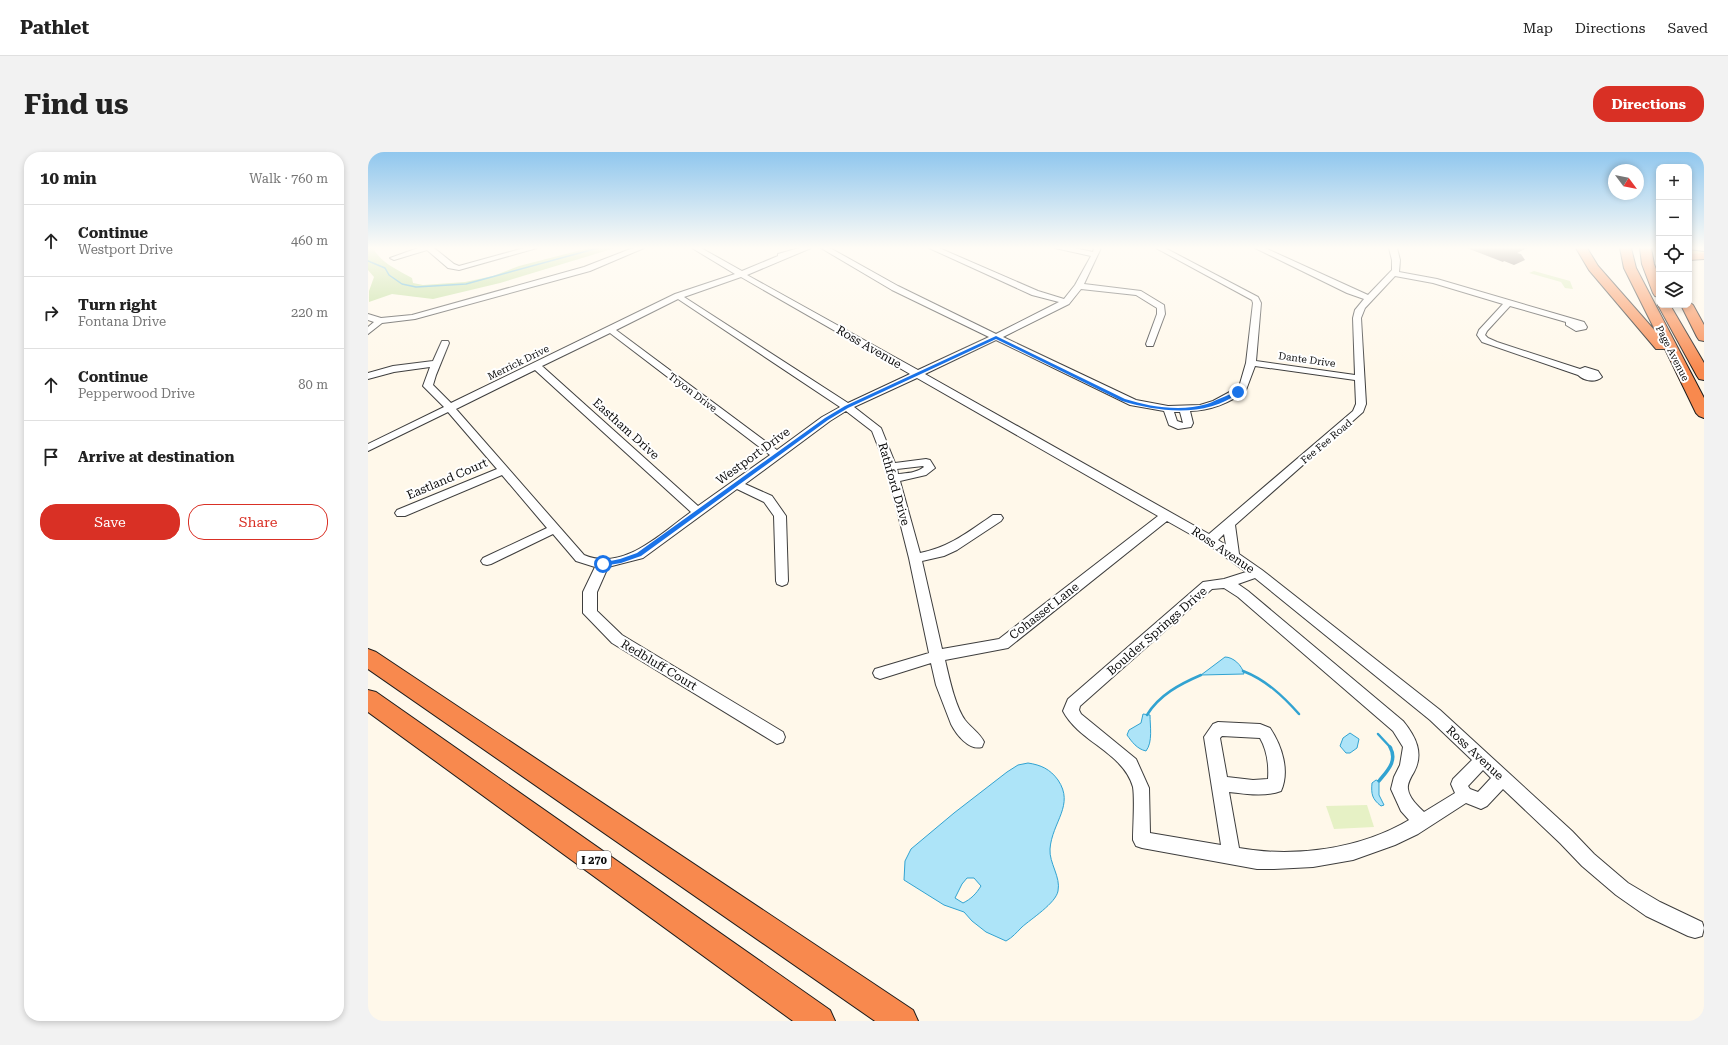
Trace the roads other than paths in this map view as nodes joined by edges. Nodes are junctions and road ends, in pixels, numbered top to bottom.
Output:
1 (517, 289) edge
2 (689, 289) edge
3 (700, 289) edge
4 (768, 289) edge
5 (896, 289) edge
6 (1025, 289) edge
7 (1077, 289) edge
8 (1098, 289) edge
9 (1237, 289) edge
10 (1345, 289) edge
11 (1378, 289) edge
12 (1459, 289) edge
13 (1611, 289) edge
14 (1640, 289) edge
15 (678, 296) junction
16 (1369, 298) junction
17 (1066, 302) junction
18 (1508, 303) junction
19 (1666, 308) edge
20 (1672, 308) edge
21 (1688, 308) edge
22 (368, 318) edge
23 (380, 321) junction
24 (1572, 322) dead end
25 (610, 329) junction
26 (368, 331) edge
27 (996, 337) junction
28 (1704, 337) edge
29 (445, 343) dead end
30 (1150, 344) dead end
31 (1704, 352) edge
32 (436, 363) junction
33 (1251, 363) junction
34 (536, 366) junction
35 (1680, 367) junction
36 (1581, 372) dead end
37 (918, 374) junction
38 (368, 376) edge
39 (1704, 376) edge
40 (1359, 378) junction
41 (847, 407) junction
42 (450, 408) junction
43 (1168, 409) junction
44 (1184, 409) junction
45 (1704, 413) edge
46 (368, 448) edge
47 (777, 455) junction
48 (503, 470) junction
49 (736, 484) junction
50 (698, 512) junction
51 (401, 513) dead end
52 (1167, 515) junction
53 (997, 518) dead end
54 (1229, 524) junction
55 (554, 529) junction
56 (1210, 540) junction
57 (1233, 555) junction
58 (915, 558) junction
59 (487, 561) dead end
60 (603, 564) junction
61 (1257, 573) junction
62 (782, 581) dead end
63 (1226, 583) junction
64 (936, 656) junction
65 (368, 658) edge
66 (880, 673) dead end
67 (368, 699) edge
68 (777, 737) dead end
69 (976, 742) dead end
70 (1483, 760) junction
71 (1502, 778) junction
72 (1220, 784) junction
73 (1464, 795) junction
74 (1422, 822) junction
75 (1231, 856) junction
76 (1695, 929) dead end
77 (819, 1021) edge
78 (902, 1021) edge

1 - 23 street
2 - 15 street, Merrick Drive
3 - 15 street, Merrick Drive
4 - 37 street, Ross Avenue
5 - 27 street
6 - 17 street
7 - 17 street, Westport Drive
8 - 30 street
9 - 33 street
10 - 16 street
11 - 16 street, Fee Fee Road
12 - 18 street
13 - 35 highway
14 - 35 highway, Page Avenue
15 - 25 street, Merrick Drive
15 - 41 street, Rathford Drive
16 - 40 street, Fee Fee Road
17 - 27 street, Westport Drive
18 - 24 street
18 - 36 street
19 - 39 highway, Page Avenue
20 - 31 highway
21 - 28 highway
22 - 23 street
23 - 26 street
25 - 34 street, Merrick Drive
25 - 47 street, Tryon Drive
27 - 37 street, Westport Drive
27 - 43 street
29 - 32 street
32 - 38 street
32 - 42 street, Westport Drive
33 - 40 street, Dante Drive
33 - 44 street
34 - 42 street, Merrick Drive
34 - 50 street, Eastham Drive
35 - 45 highway, Page Avenue
37 - 41 street, Westport Drive
37 - 52 street, Ross Avenue
40 - 54 street, Fee Fee Road
41 - 47 street, Westport Drive
41 - 58 street, Rathford Drive
42 - 46 street, Merrick Drive
42 - 48 street, Westport Drive
43 - 44 street
43 - 44 street
47 - 49 street, Westport Drive
48 - 51 street, Eastland Court
48 - 55 street, Westport Drive
49 - 50 street, Westport Drive
49 - 62 street
50 - 60 street, Westport Drive
52 - 56 street, Ross Avenue
52 - 64 street, Cohasset Lane
53 - 58 street
54 - 56 street, Fee Fee Road
54 - 57 street
55 - 59 street
55 - 60 street, Westport Drive
56 - 57 street, Ross Avenue
57 - 61 street, Ross Avenue
58 - 64 street, Rathford Drive
60 - 68 street, Redbluff Court
61 - 63 street, Boulder Springs Drive
61 - 70 street, Ross Avenue
63 - 74 street
63 - 75 street, Boulder Springs Drive
64 - 66 street, Cohasset Lane
64 - 69 street, Rathford Drive
65 - 78 highway
67 - 77 highway, I 270
70 - 71 street, Ross Avenue
70 - 73 street
71 - 73 street
71 - 76 street, Ross Avenue
72 - 72 street
72 - 75 street
73 - 74 street
74 - 75 street

